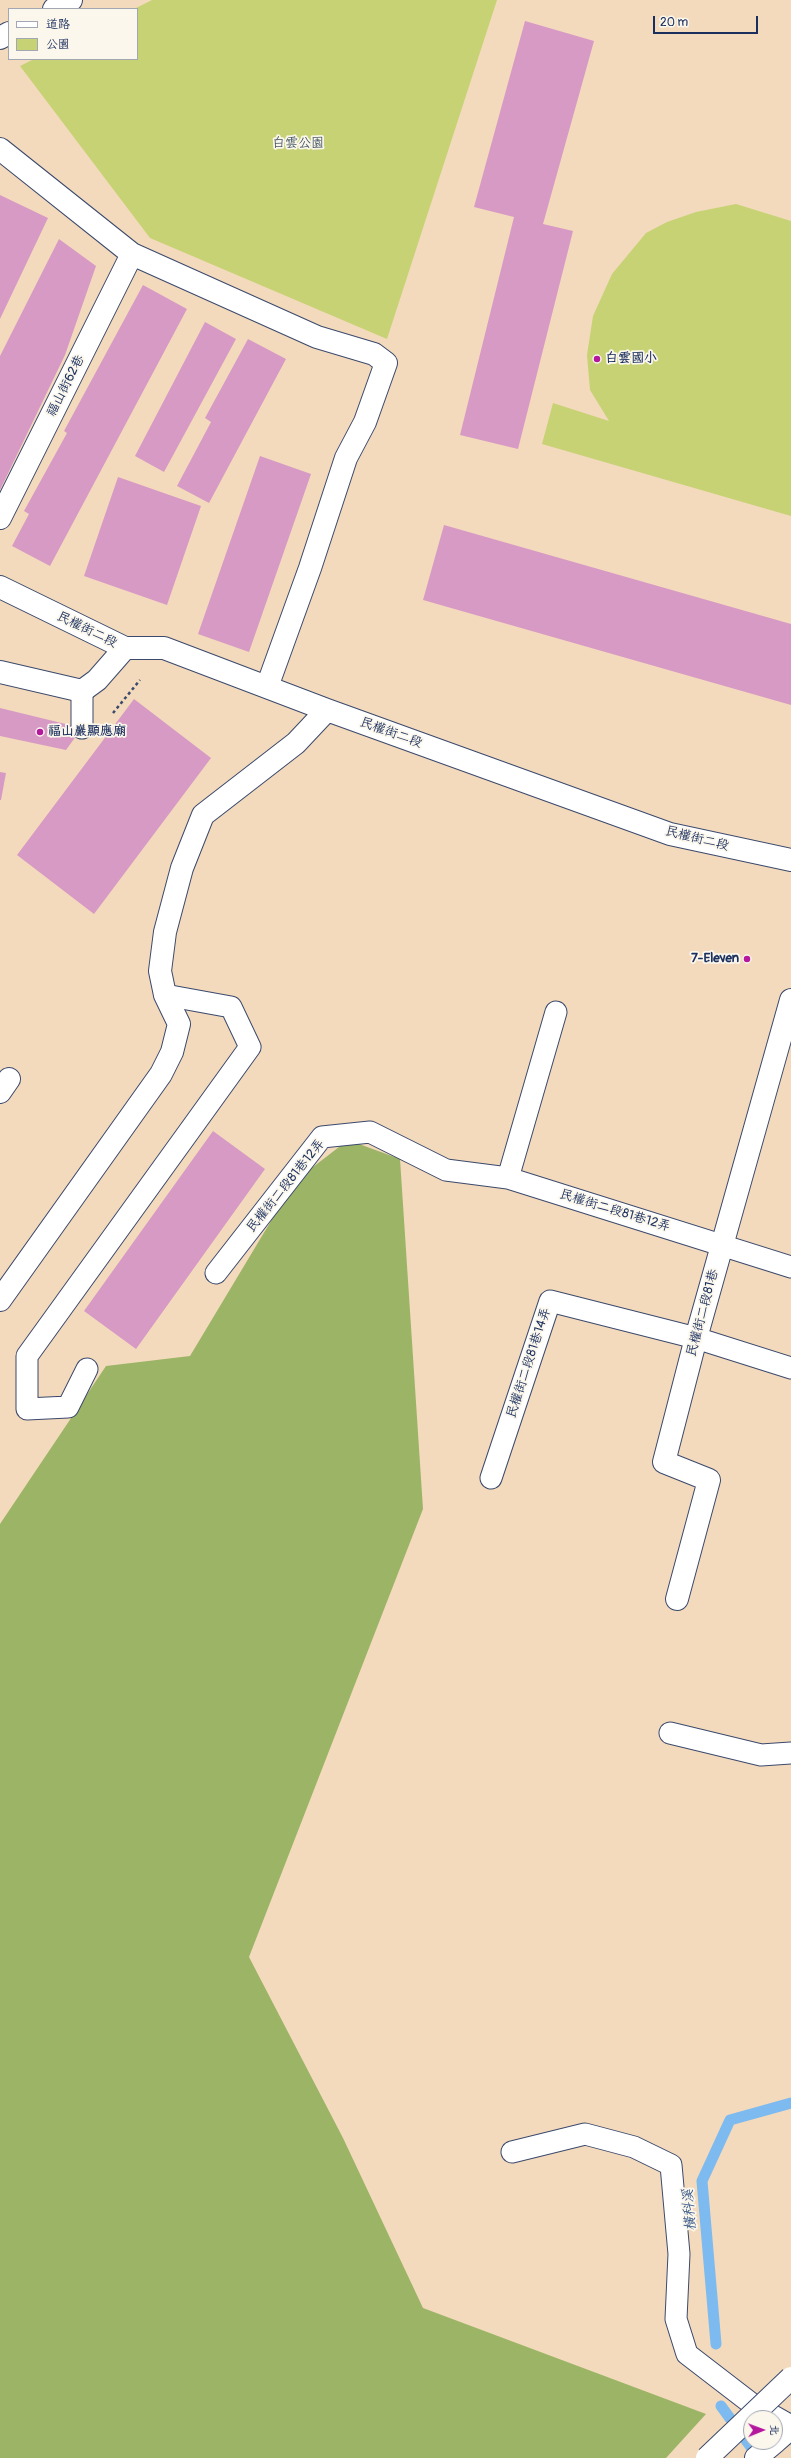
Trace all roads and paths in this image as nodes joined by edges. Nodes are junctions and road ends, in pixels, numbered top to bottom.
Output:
1 (71, 0) edge
2 (56, 8) edge
3 (0, 149) edge
4 (132, 254) junction
5 (0, 518) edge
6 (0, 587) edge
7 (125, 648) junction
8 (0, 672) edge
9 (267, 688) junction
10 (82, 691) junction
11 (327, 710) junction
12 (82, 728) dead end
13 (791, 860) edge
14 (165, 995) junction
15 (791, 1000) edge
16 (556, 1012) dead end
17 (508, 1178) junction
18 (722, 1244) junction
19 (791, 1266) edge
20 (216, 1273) dead end
21 (0, 1300) edge
22 (696, 1338) junction
23 (791, 1368) edge
24 (87, 1369) dead end
25 (491, 1478) dead end
26 (677, 1599) dead end
27 (670, 1733) dead end
28 (791, 1753) edge
29 (512, 2152) dead end
30 (791, 2378) edge
31 (791, 2427) edge
32 (783, 2434) edge
33 (766, 2450) edge
34 (707, 2458) edge
35 (756, 2458) edge

1 - 2 main road
3 - 4 main road
4 - 5 main road, 福山街62巷
4 - 9 main road
6 - 7 main road, 民權街二段
7 - 9 main road, 民權街二段
7 - 10 main road
8 - 10 main road
9 - 11 main road, 民權街二段
10 - 12 lane
11 - 13 main road, 民權街二段
11 - 14 main road
14 - 21 main road
14 - 24 lane
15 - 18 main road, 民權街二段81巷
16 - 17 lane
17 - 18 lane, 民權街二段81巷12弄
17 - 20 lane, 民權街二段81巷12弄
18 - 19 lane, 民權街二段81巷12弄
18 - 22 main road, 民權街二段81巷
22 - 23 lane
22 - 25 lane, 民權街二段81巷14弄
22 - 26 main road, 民權街二段81巷
27 - 28 lane
29 - 31 lane
30 - 34 main road, bridge
31 - 32 main road
33 - 35 main road

